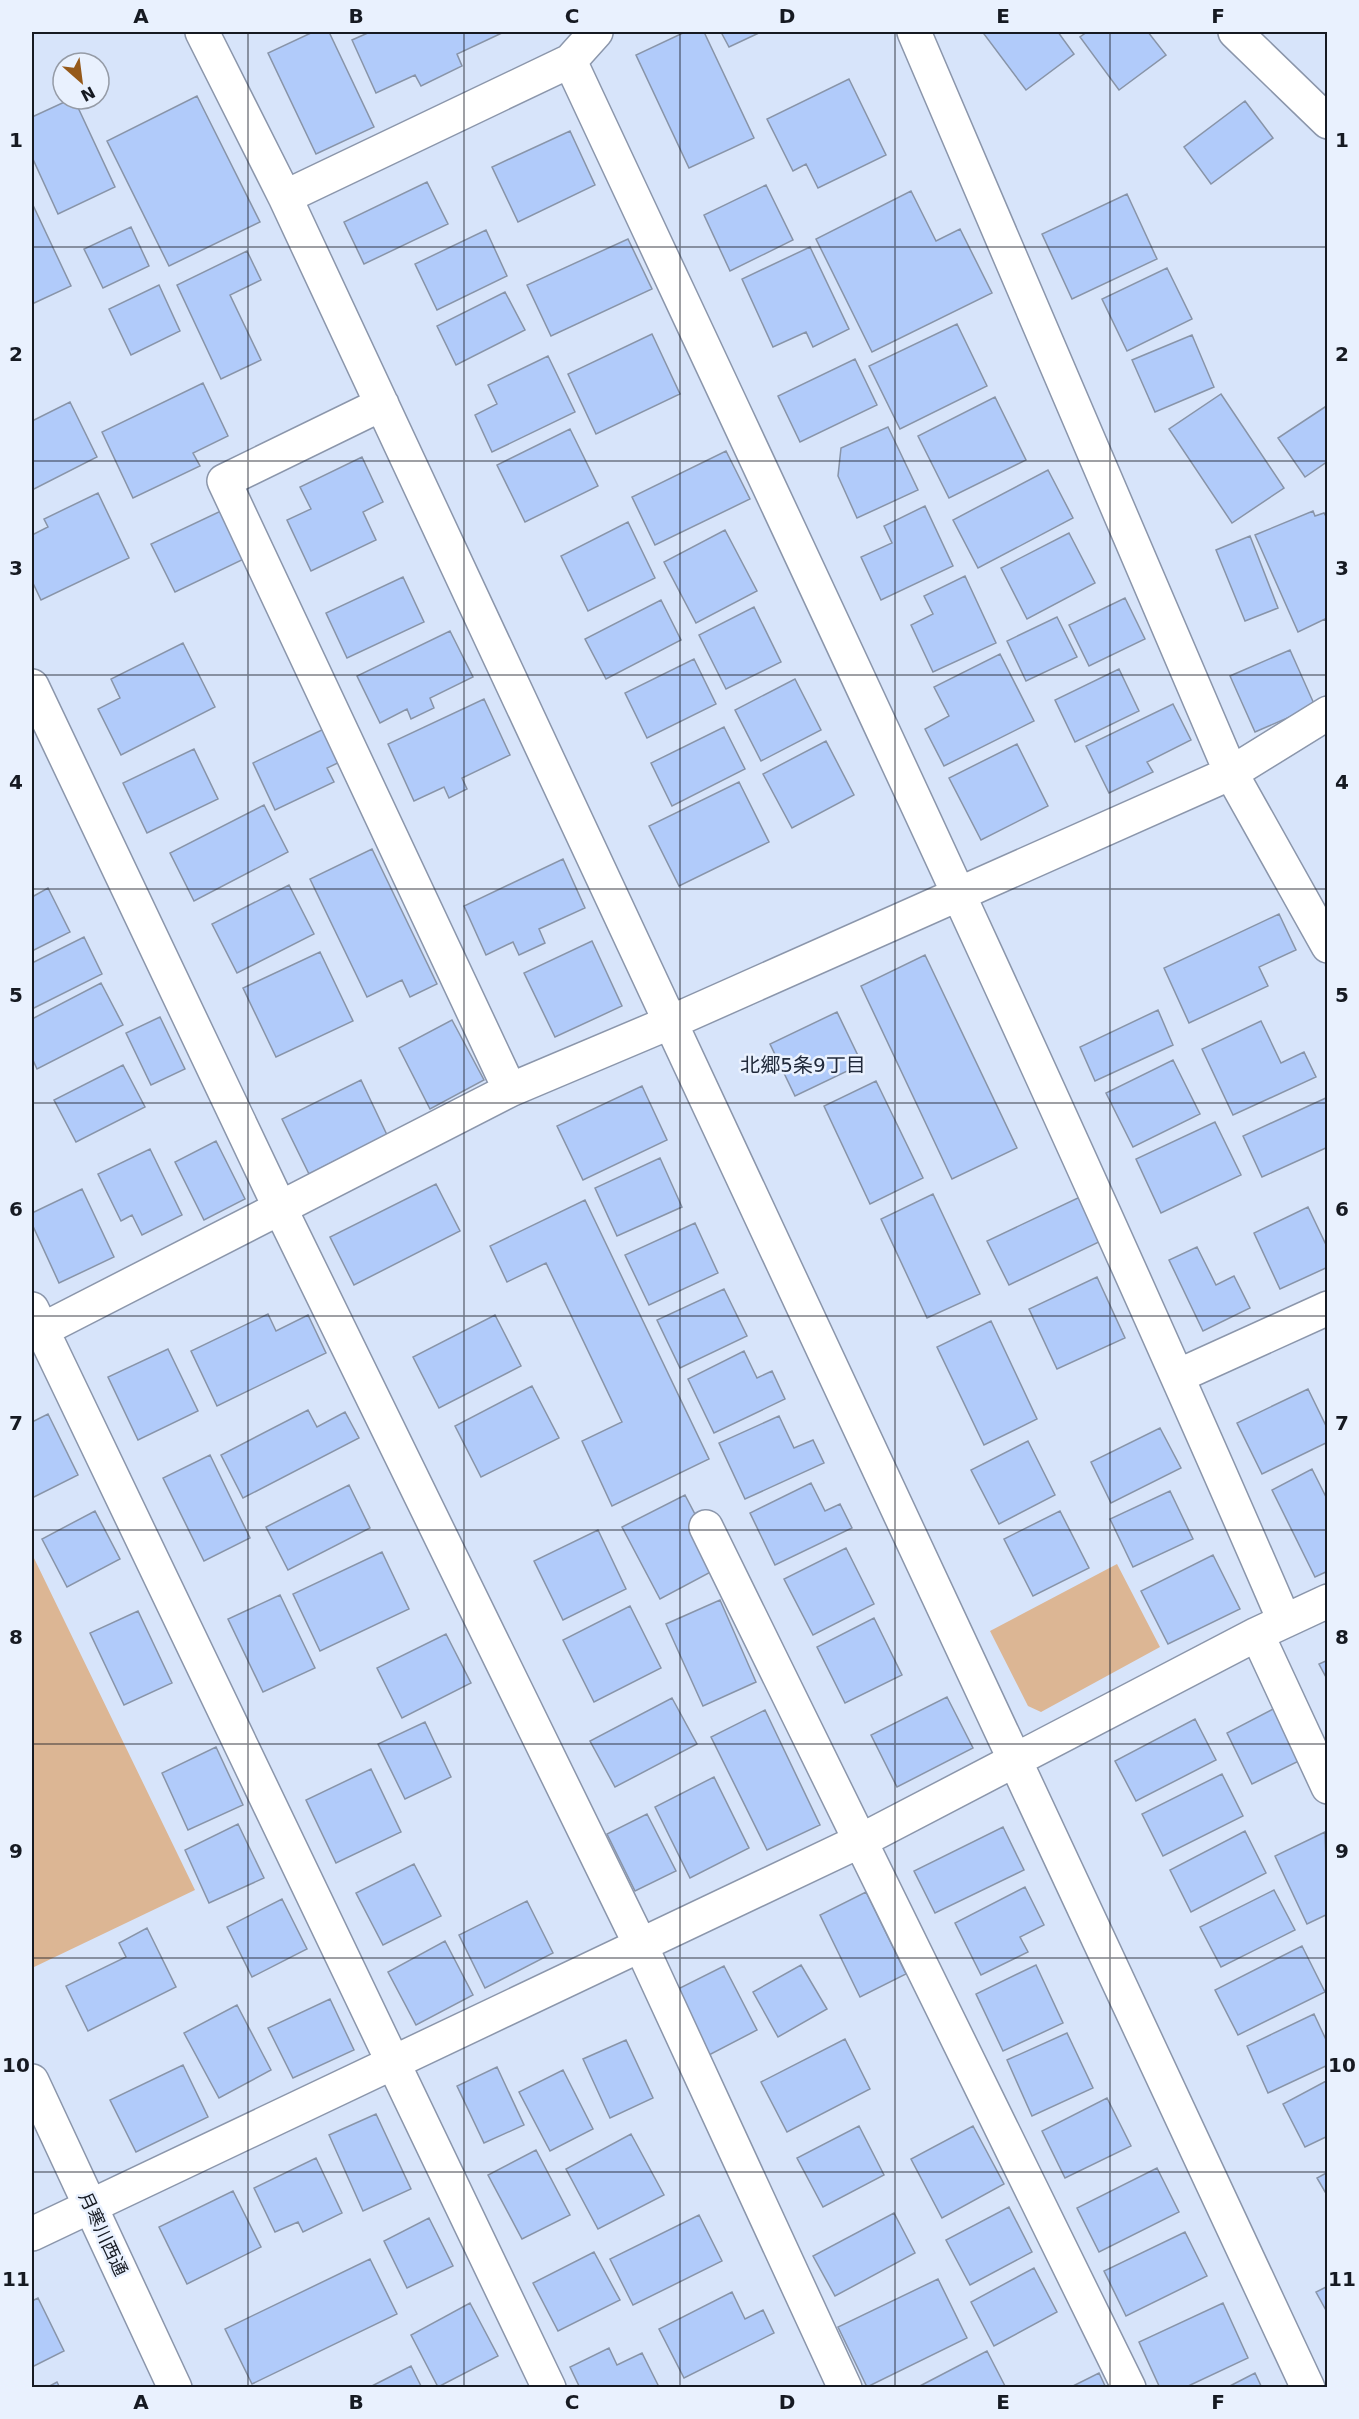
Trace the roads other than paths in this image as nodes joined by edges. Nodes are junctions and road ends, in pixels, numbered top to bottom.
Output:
1 (202, 32) edge
2 (596, 32) edge
3 (914, 32) edge
4 (1235, 32) edge
5 (570, 61) junction
6 (1328, 122) edge
7 (285, 197) junction
8 (382, 404) junction
9 (32, 686) edge
10 (1328, 713) edge
11 (1231, 773) junction
12 (959, 894) junction
13 (1328, 946) edge
14 (671, 1022) junction
15 (510, 1090) junction
16 (279, 1206) junction
17 (1328, 1308) edge
18 (35, 1325) edge
19 (1178, 1376) junction
20 (706, 1527) dead end
21 (1328, 1601) edge
22 (1270, 1627) junction
23 (1015, 1760) junction
24 (1328, 1787) edge
25 (862, 1840) junction
26 (641, 1946) junction
27 (393, 2064) junction
28 (32, 2081) edge
29 (90, 2207) junction
30 (32, 2234) edge
31 (175, 2388) edge
32 (549, 2388) edge
33 (845, 2388) edge
34 (1129, 2388) edge
35 (1308, 2388) edge

1 - 7 street
2 - 5 street
3 - 11 street
4 - 6 street
5 - 7 street
5 - 12 street
7 - 8 street
8 - 14 street
8 - 15 street
9 - 16 street
10 - 11 street
11 - 12 street
11 - 13 street
12 - 14 street
12 - 19 street
14 - 15 street
14 - 23 street
15 - 16 street
16 - 18 street
16 - 26 street
17 - 19 street
18 - 27 street
19 - 22 street
20 - 25 street
21 - 22 street
22 - 23 street
22 - 24 street
23 - 25 street
23 - 35 street
25 - 26 street
25 - 34 street
26 - 27 street
26 - 33 street
27 - 29 street
27 - 32 street
28 - 29 street, 月寒川西通
29 - 30 street
29 - 31 street, 月寒川西通

